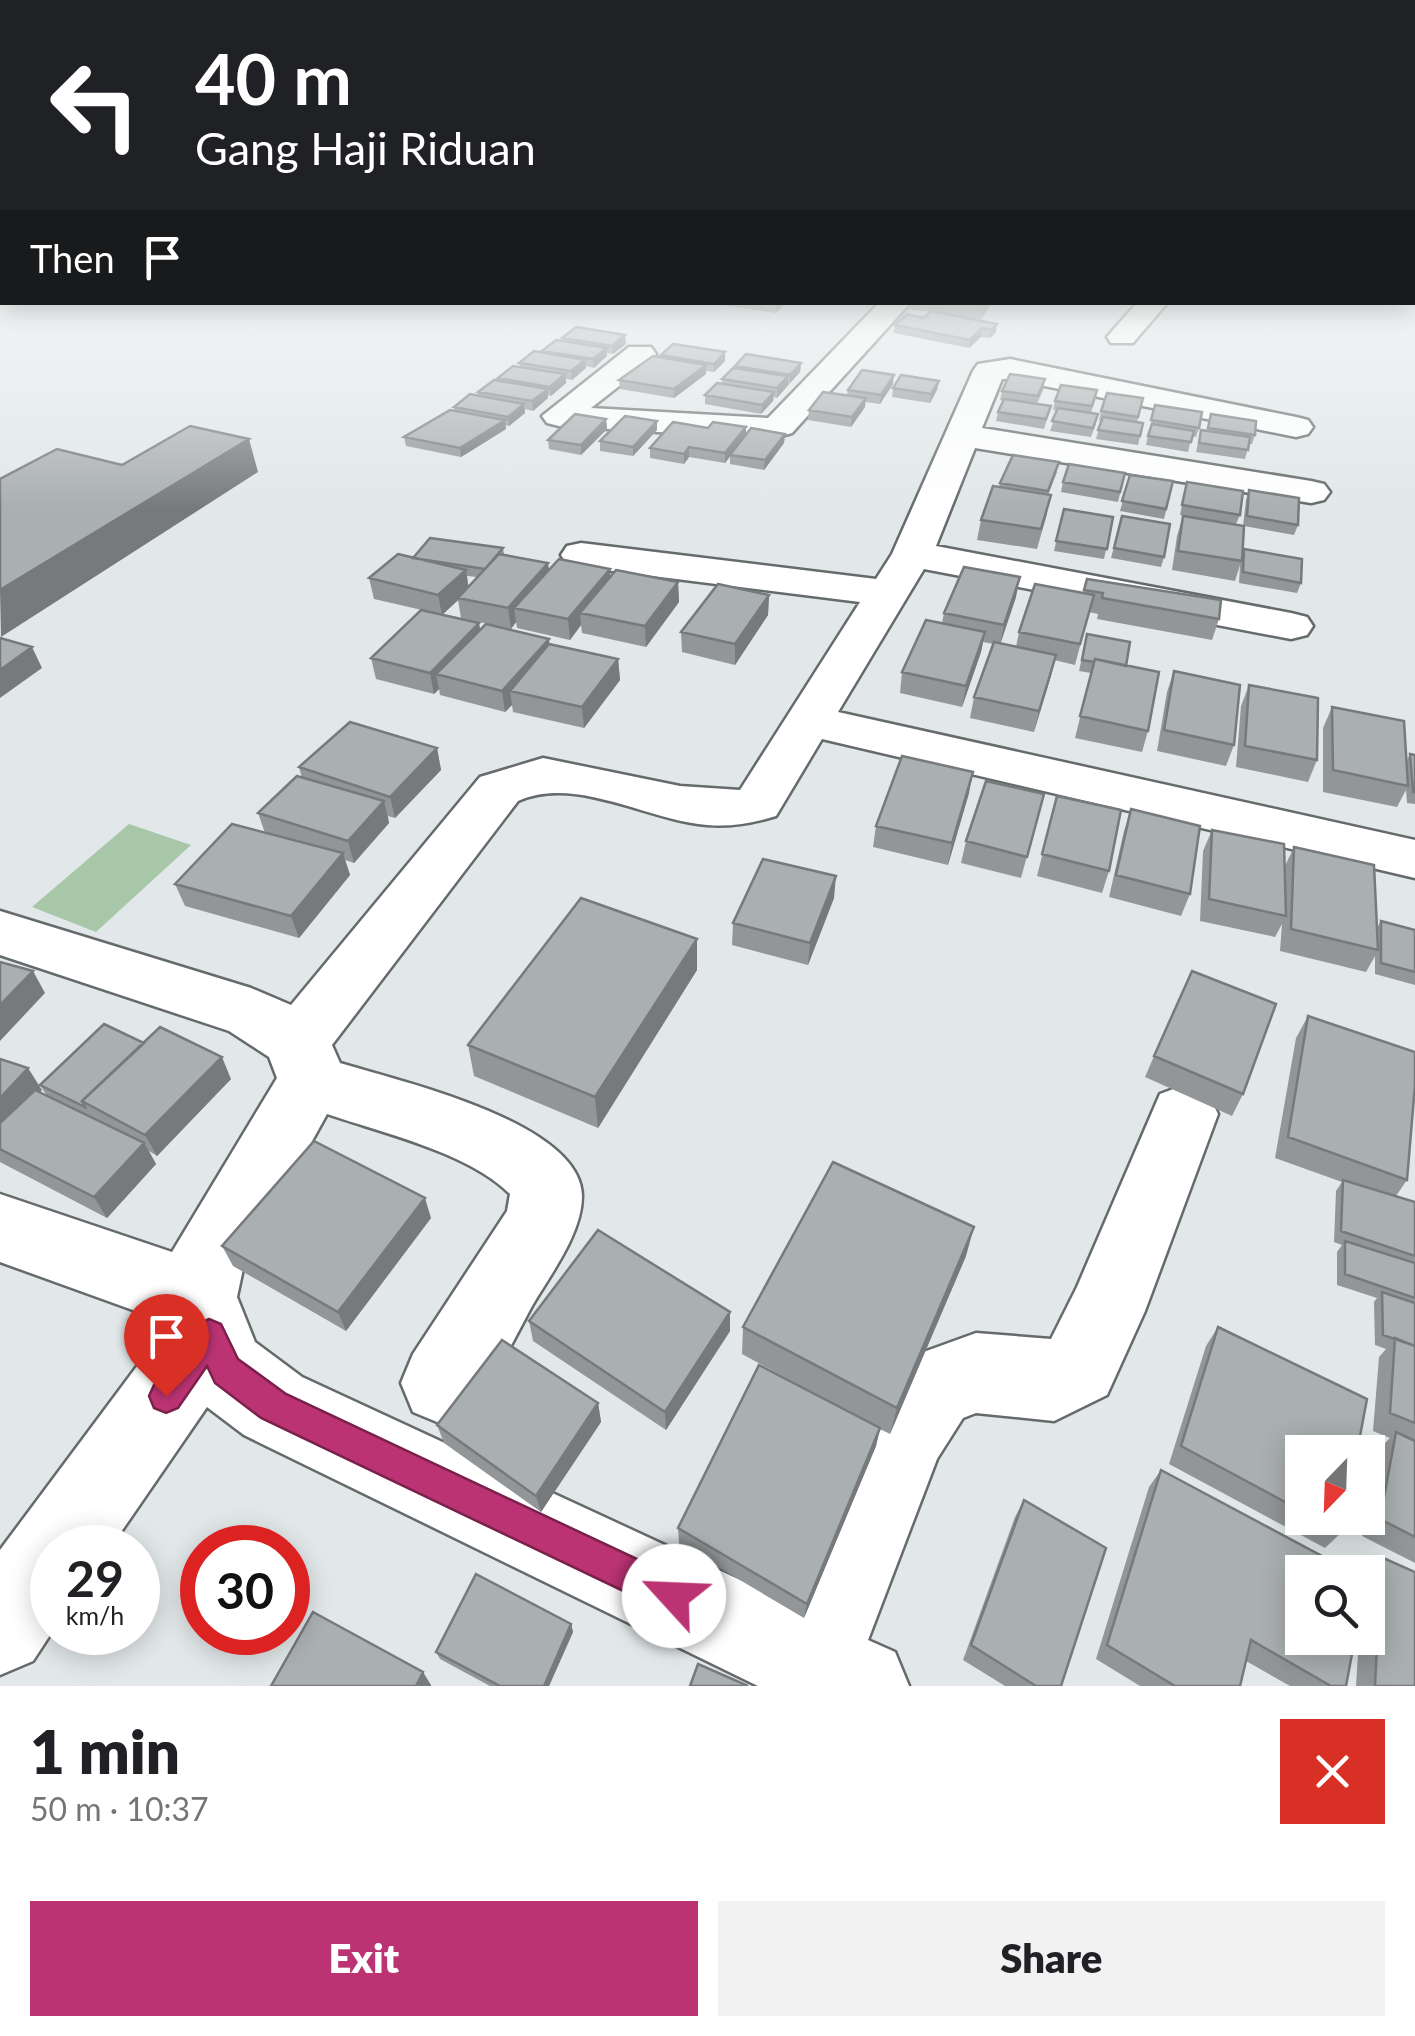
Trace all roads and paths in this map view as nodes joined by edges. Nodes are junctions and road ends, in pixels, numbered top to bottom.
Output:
1 (850, 352) edge
2 (640, 354) dead end
3 (1296, 427) dead end
4 (960, 435) junction
5 (1312, 492) dead end
6 (582, 554) dead end
7 (912, 554) junction
8 (888, 592) junction
9 (1291, 626) dead end
10 (809, 720) junction
11 (1415, 858) edge
12 (0, 933) edge
13 (304, 1062) junction
14 (1184, 1114) dead end
15 (0, 1228) edge
16 (204, 1316) junction
17 (442, 1383) dead end
18 (72, 1525) edge
19 (30, 1585) edge
20 (0, 1628) edge
21 (837, 1674) edge

1 - 2 street
3 - 4 street
4 - 5 street
4 - 7 street
6 - 8 street
7 - 8 street
7 - 9 street
8 - 10 street
10 - 11 street
10 - 13 street
12 - 13 street
13 - 16 street
13 - 17 street
14 - 21 street
15 - 16 street
16 - 18 street
16 - 21 street
19 - 20 street

